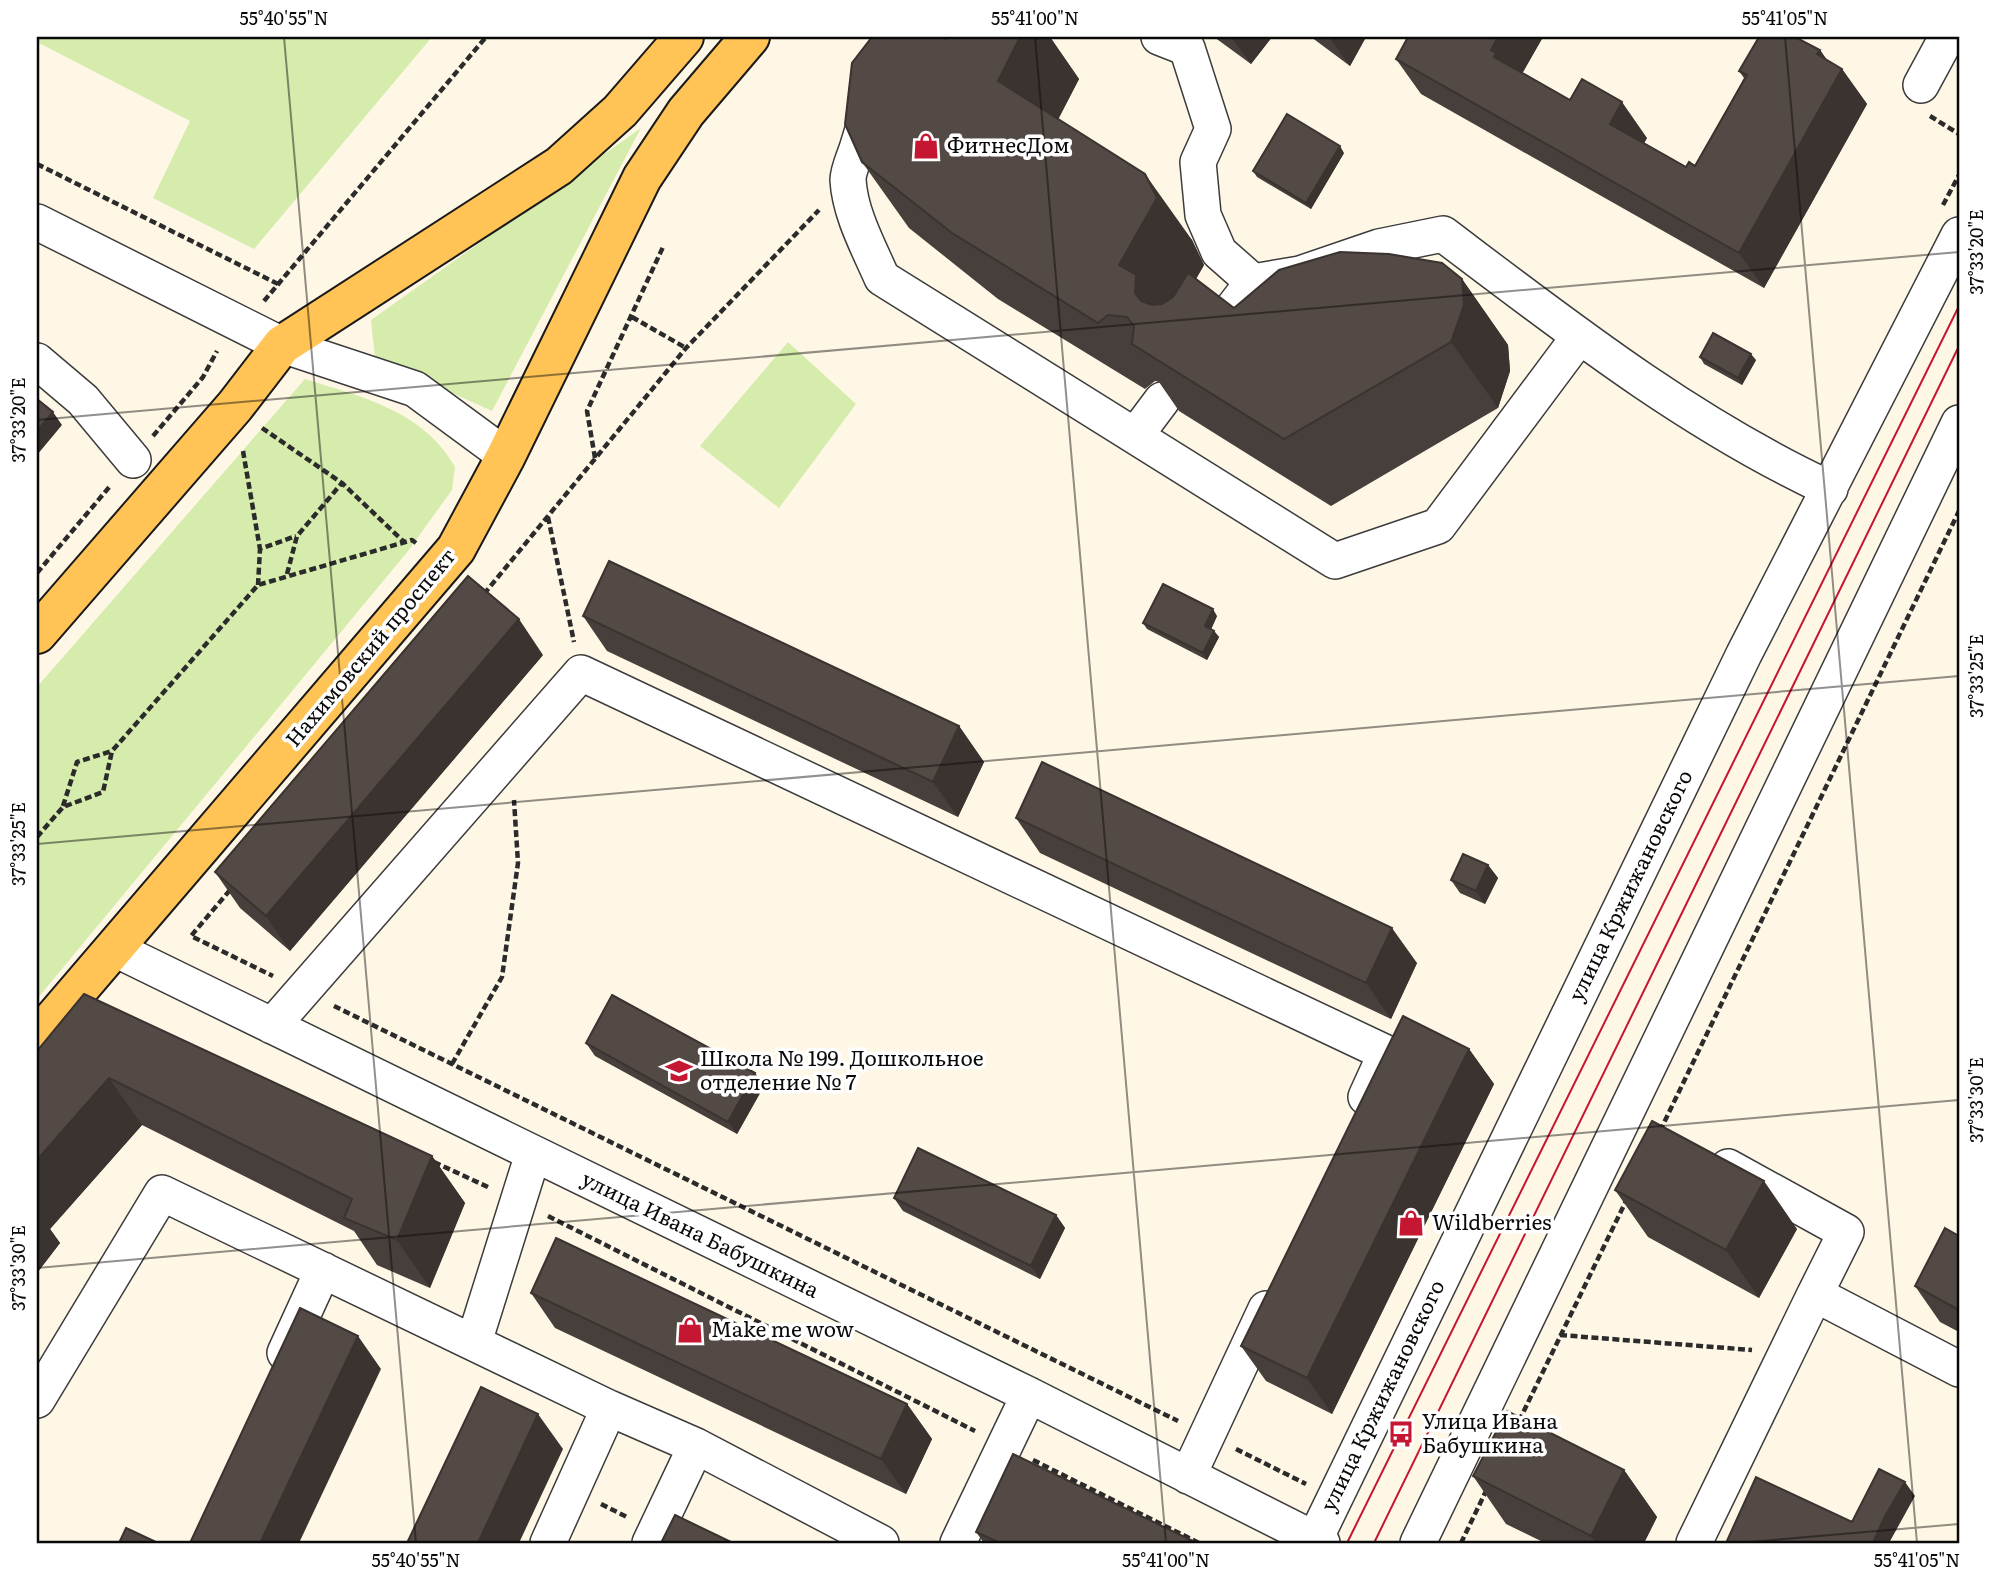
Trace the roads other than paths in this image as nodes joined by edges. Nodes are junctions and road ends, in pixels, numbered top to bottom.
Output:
1 (684, 37) edge
2 (750, 37) edge
3 (928, 37) edge
4 (1159, 37) edge
5 (1947, 37) edge
6 (1921, 85) dead end
7 (37, 222) edge
8 (1959, 235) edge
9 (1253, 282) junction
10 (1579, 337) junction
11 (282, 345) junction
12 (1200, 352) edge
13 (37, 361) edge
14 (1162, 400) edge
15 (1959, 422) edge
16 (1135, 436) junction
17 (506, 456) junction
18 (133, 460) dead end
19 (1830, 489) junction
20 (37, 634) edge
21 (115, 949) junction
22 (272, 1026) junction
23 (37, 1038) edge
24 (1351, 1127) edge
25 (1703, 1153) edge
26 (533, 1154) junction
27 (323, 1270) junction
28 (1282, 1275) edge
29 (1815, 1294) junction
30 (474, 1342) junction
31 (1959, 1369) edge
32 (271, 1382) edge
33 (1029, 1395) junction
34 (37, 1400) edge
35 (609, 1408) junction
36 (696, 1446) junction
37 (1188, 1476) junction
38 (830, 1532) edge
39 (653, 1537) edge
40 (1317, 1542) edge
41 (548, 1543) edge
42 (881, 1543) edge
43 (958, 1543) edge
44 (1418, 1543) edge
45 (1695, 1543) edge

1 - 11 main road
2 - 17 main road, Нахимовский проспект
3 - 16 street
4 - 9 street
5 - 6 street
7 - 11 street
8 - 19 street, улица Кржижановского
9 - 10 street
9 - 12 street
10 - 16 street
10 - 19 street
11 - 17 street
11 - 20 main road
13 - 18 street
14 - 16 street
15 - 44 street
17 - 21 main road, Нахимовский проспект
19 - 40 street, улица Кржижановского
21 - 22 street, улица Ивана Бабушкина
21 - 23 main road, Нахимовский проспект
22 - 24 street
22 - 26 street, улица Ивана Бабушкина
25 - 29 street
26 - 30 street
26 - 33 street, улица Ивана Бабушкина
27 - 30 street
27 - 32 street
27 - 34 street
28 - 37 street
29 - 31 street
29 - 45 street
30 - 35 street
33 - 37 street, улица Ивана Бабушкина
33 - 43 street
35 - 36 street
35 - 41 street
36 - 38 street
36 - 39 street
37 - 40 street, улица Ивана Бабушкина
38 - 42 street

